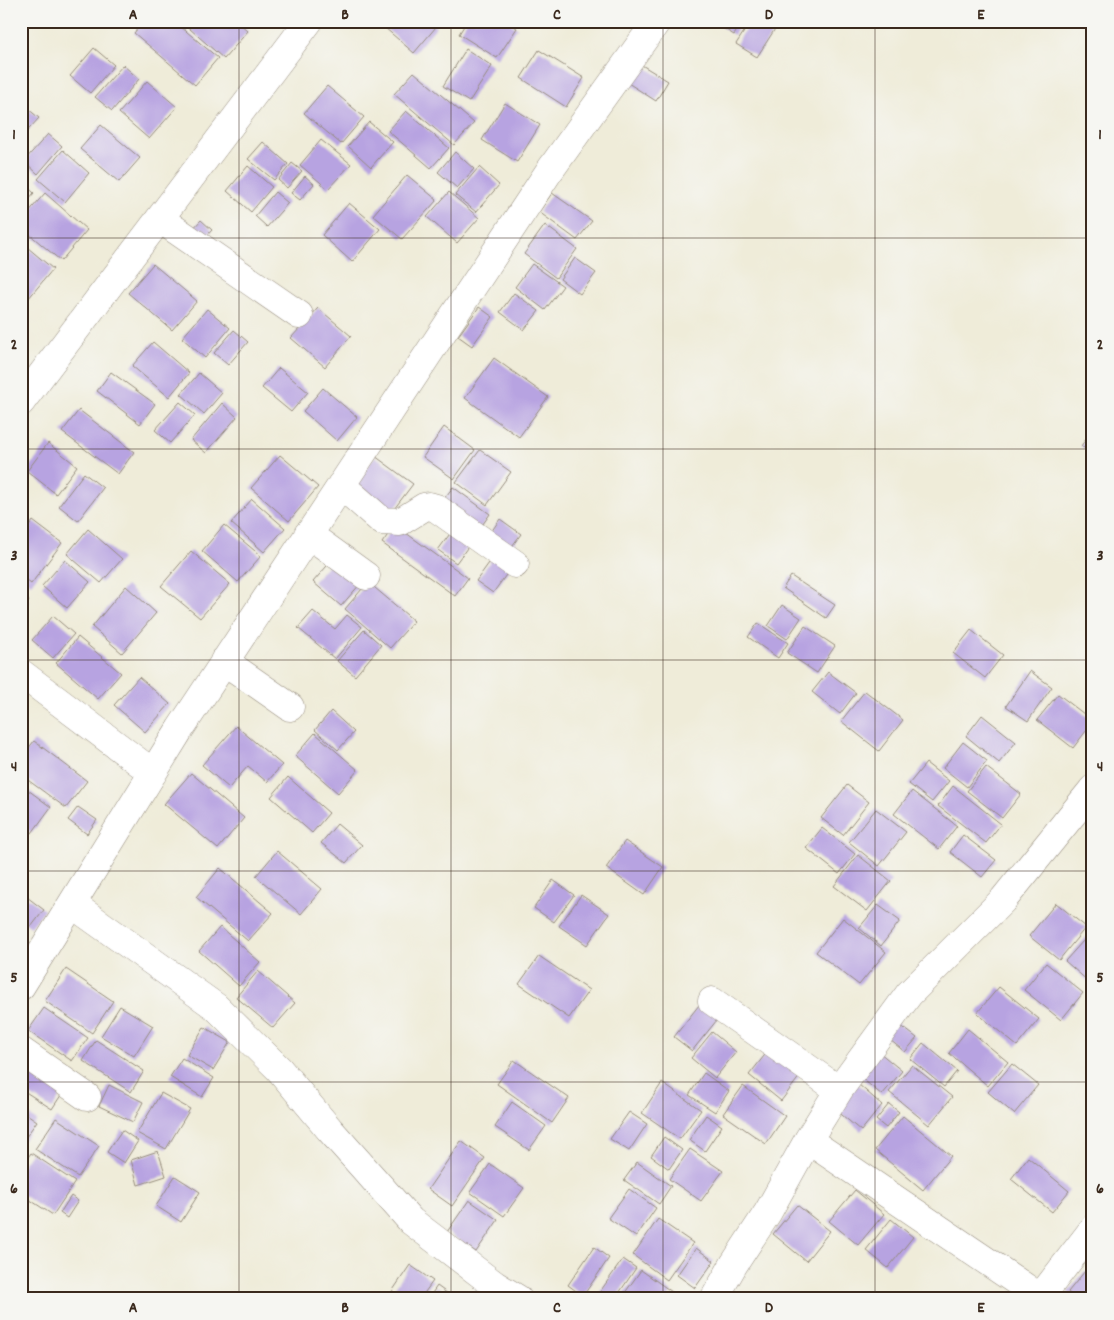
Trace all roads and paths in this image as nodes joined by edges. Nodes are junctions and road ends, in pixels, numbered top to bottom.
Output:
1 (309, 21) edge
2 (657, 21) edge
3 (160, 220) junction
4 (299, 315) dead end
5 (21, 402) edge
6 (341, 486) junction
7 (308, 534) junction
8 (515, 564) dead end
9 (366, 576) dead end
10 (224, 661) junction
11 (21, 673) edge
12 (290, 707) dead end
13 (152, 773) junction
14 (1093, 789) edge
15 (72, 904) junction
16 (21, 986) edge
17 (712, 1001) dead end
18 (21, 1051) edge
19 (839, 1090) junction
20 (88, 1097) dead end
21 (808, 1140) junction
22 (1093, 1229) edge
23 (518, 1299) edge
24 (714, 1299) edge
25 (1040, 1299) edge

1 - 3 street
2 - 6 street
3 - 4 street
3 - 5 street
6 - 7 street
6 - 8 street
7 - 9 street
7 - 10 street
10 - 12 street
10 - 13 street
11 - 13 street
13 - 15 street
14 - 19 street
15 - 16 street
15 - 23 street
17 - 19 street
18 - 20 street
19 - 21 street
21 - 24 street
21 - 25 street
22 - 25 street

